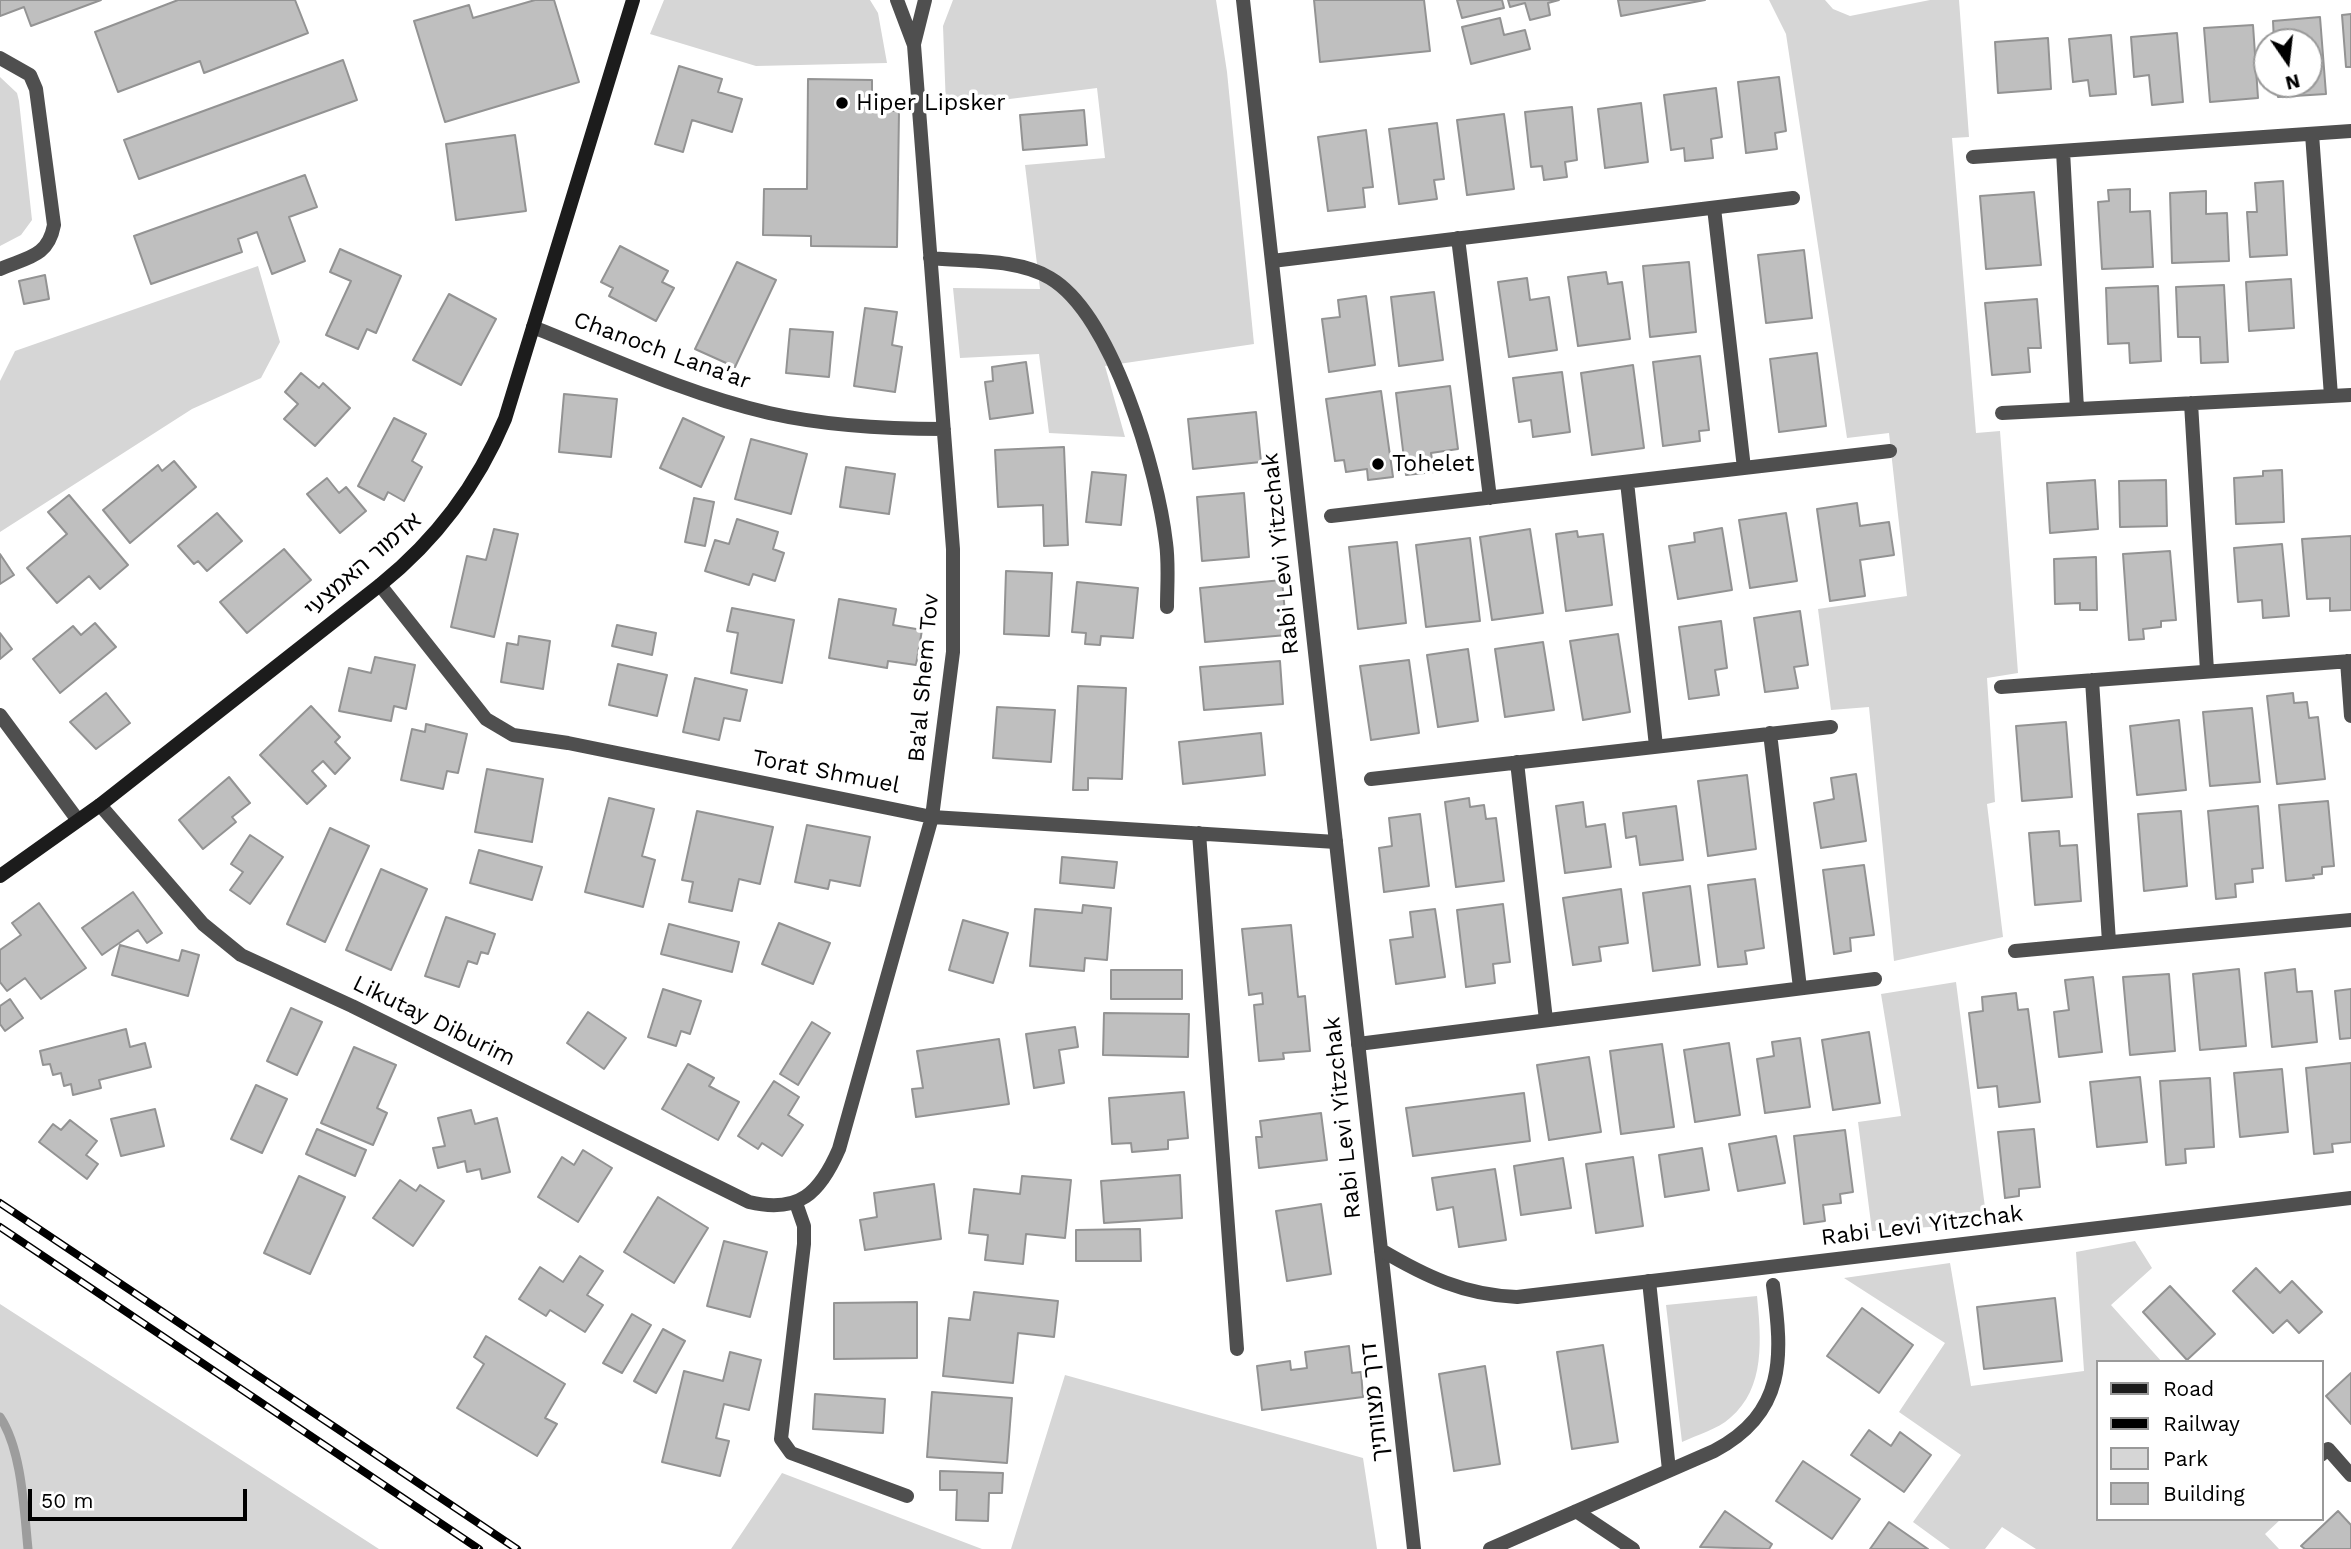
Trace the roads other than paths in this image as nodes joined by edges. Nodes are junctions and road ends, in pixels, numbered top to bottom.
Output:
1 (633, 0) edge
2 (897, 0) edge
3 (925, 0) edge
4 (1243, 0) edge
5 (914, 45) junction
6 (0, 58) edge
7 (2351, 131) edge
8 (2312, 134) junction
9 (2063, 151) junction
10 (1973, 156) dead end
11 (1793, 198) dead end
12 (1714, 208) junction
13 (1458, 238) junction
14 (930, 258) junction
15 (1272, 261) junction
16 (0, 269) edge
17 (533, 327) junction
18 (2351, 395) edge
19 (2330, 396) junction
20 (2191, 403) junction
21 (2077, 409) junction
22 (2003, 413) dead end
23 (944, 429) junction
24 (1890, 452) dead end
25 (1744, 468) junction
26 (1627, 482) junction
27 (1490, 498) junction
28 (1331, 516) dead end
29 (380, 585) junction
30 (1167, 607) dead end
31 (2349, 661) edge
32 (2207, 671) junction
33 (2092, 680) junction
34 (2001, 687) dead end
35 (0, 715) edge
36 (2351, 716) edge
37 (1830, 727) dead end
38 (1770, 733) junction
39 (1656, 746) junction
40 (1517, 762) junction
41 (1371, 779) dead end
42 (100, 805) junction
43 (932, 817) junction
44 (77, 819) junction
45 (1199, 833) junction
46 (1336, 842) junction
47 (0, 876) edge
48 (2351, 920) edge
49 (2109, 942) junction
50 (2015, 951) dead end
51 (1875, 979) dead end
52 (1800, 988) junction
53 (1546, 1020) junction
54 (1358, 1044) junction
55 (2351, 1198) edge
56 (796, 1203) junction
57 (1381, 1250) junction
58 (1649, 1281) junction
59 (1773, 1285) dead end
60 (1237, 1349) dead end
61 (2323, 1453) edge
62 (1669, 1470) junction
63 (2351, 1475) edge
64 (906, 1496) dead end
65 (1576, 1511) junction
66 (1414, 1549) edge
67 (1490, 1549) edge
68 (1633, 1549) edge

1 - 17 main road, אדמור האמצעי
2 - 5 street, Ba'al Shem Tov
3 - 5 street, Ba'al Shem Tov
4 - 15 street, Rabi Levi Yitzchak
5 - 14 street, Ba'al Shem Tov
6 - 16 street
7 - 8 street
8 - 9 street
8 - 19 street
9 - 10 street
9 - 21 street
11 - 12 street
12 - 13 street
12 - 25 street
13 - 15 street
13 - 27 street
14 - 23 street, Ba'al Shem Tov
14 - 30 street
15 - 46 street, Rabi Levi Yitzchak
17 - 23 street, Chanoch Lana'ar
17 - 29 main road, אדמור האמצעי
18 - 19 street
19 - 20 street
20 - 21 street
20 - 32 street
21 - 22 street
23 - 43 street, Ba'al Shem Tov
24 - 25 street
25 - 26 street
26 - 27 street
26 - 39 street
27 - 28 street
29 - 42 main road, אדמור האמצעי
29 - 43 street, Torat Shmuel
31 - 32 street
31 - 36 street
32 - 33 street
33 - 34 street
33 - 49 street
35 - 44 street
37 - 38 street
38 - 39 street
38 - 52 street
39 - 40 street
40 - 41 street
40 - 53 street
42 - 44 main road, אדמור האמצעי
42 - 56 street, Likutay Diburim
43 - 45 street, Torat Shmuel
43 - 56 street, Ba'al Shem Tov
44 - 47 main road, אדמור האמצעי
45 - 46 street, Torat Shmuel
45 - 60 street
46 - 54 street, Rabi Levi Yitzchak
48 - 49 street
49 - 50 street
51 - 52 street
52 - 53 street
53 - 54 street
54 - 57 street, Rabi Levi Yitzchak
55 - 58 street, Rabi Levi Yitzchak
56 - 64 street
57 - 58 street, Rabi Levi Yitzchak
57 - 66 street, דרך מצוותיך
58 - 62 street
59 - 62 street
61 - 63 street
62 - 65 street
65 - 67 street
65 - 68 street

